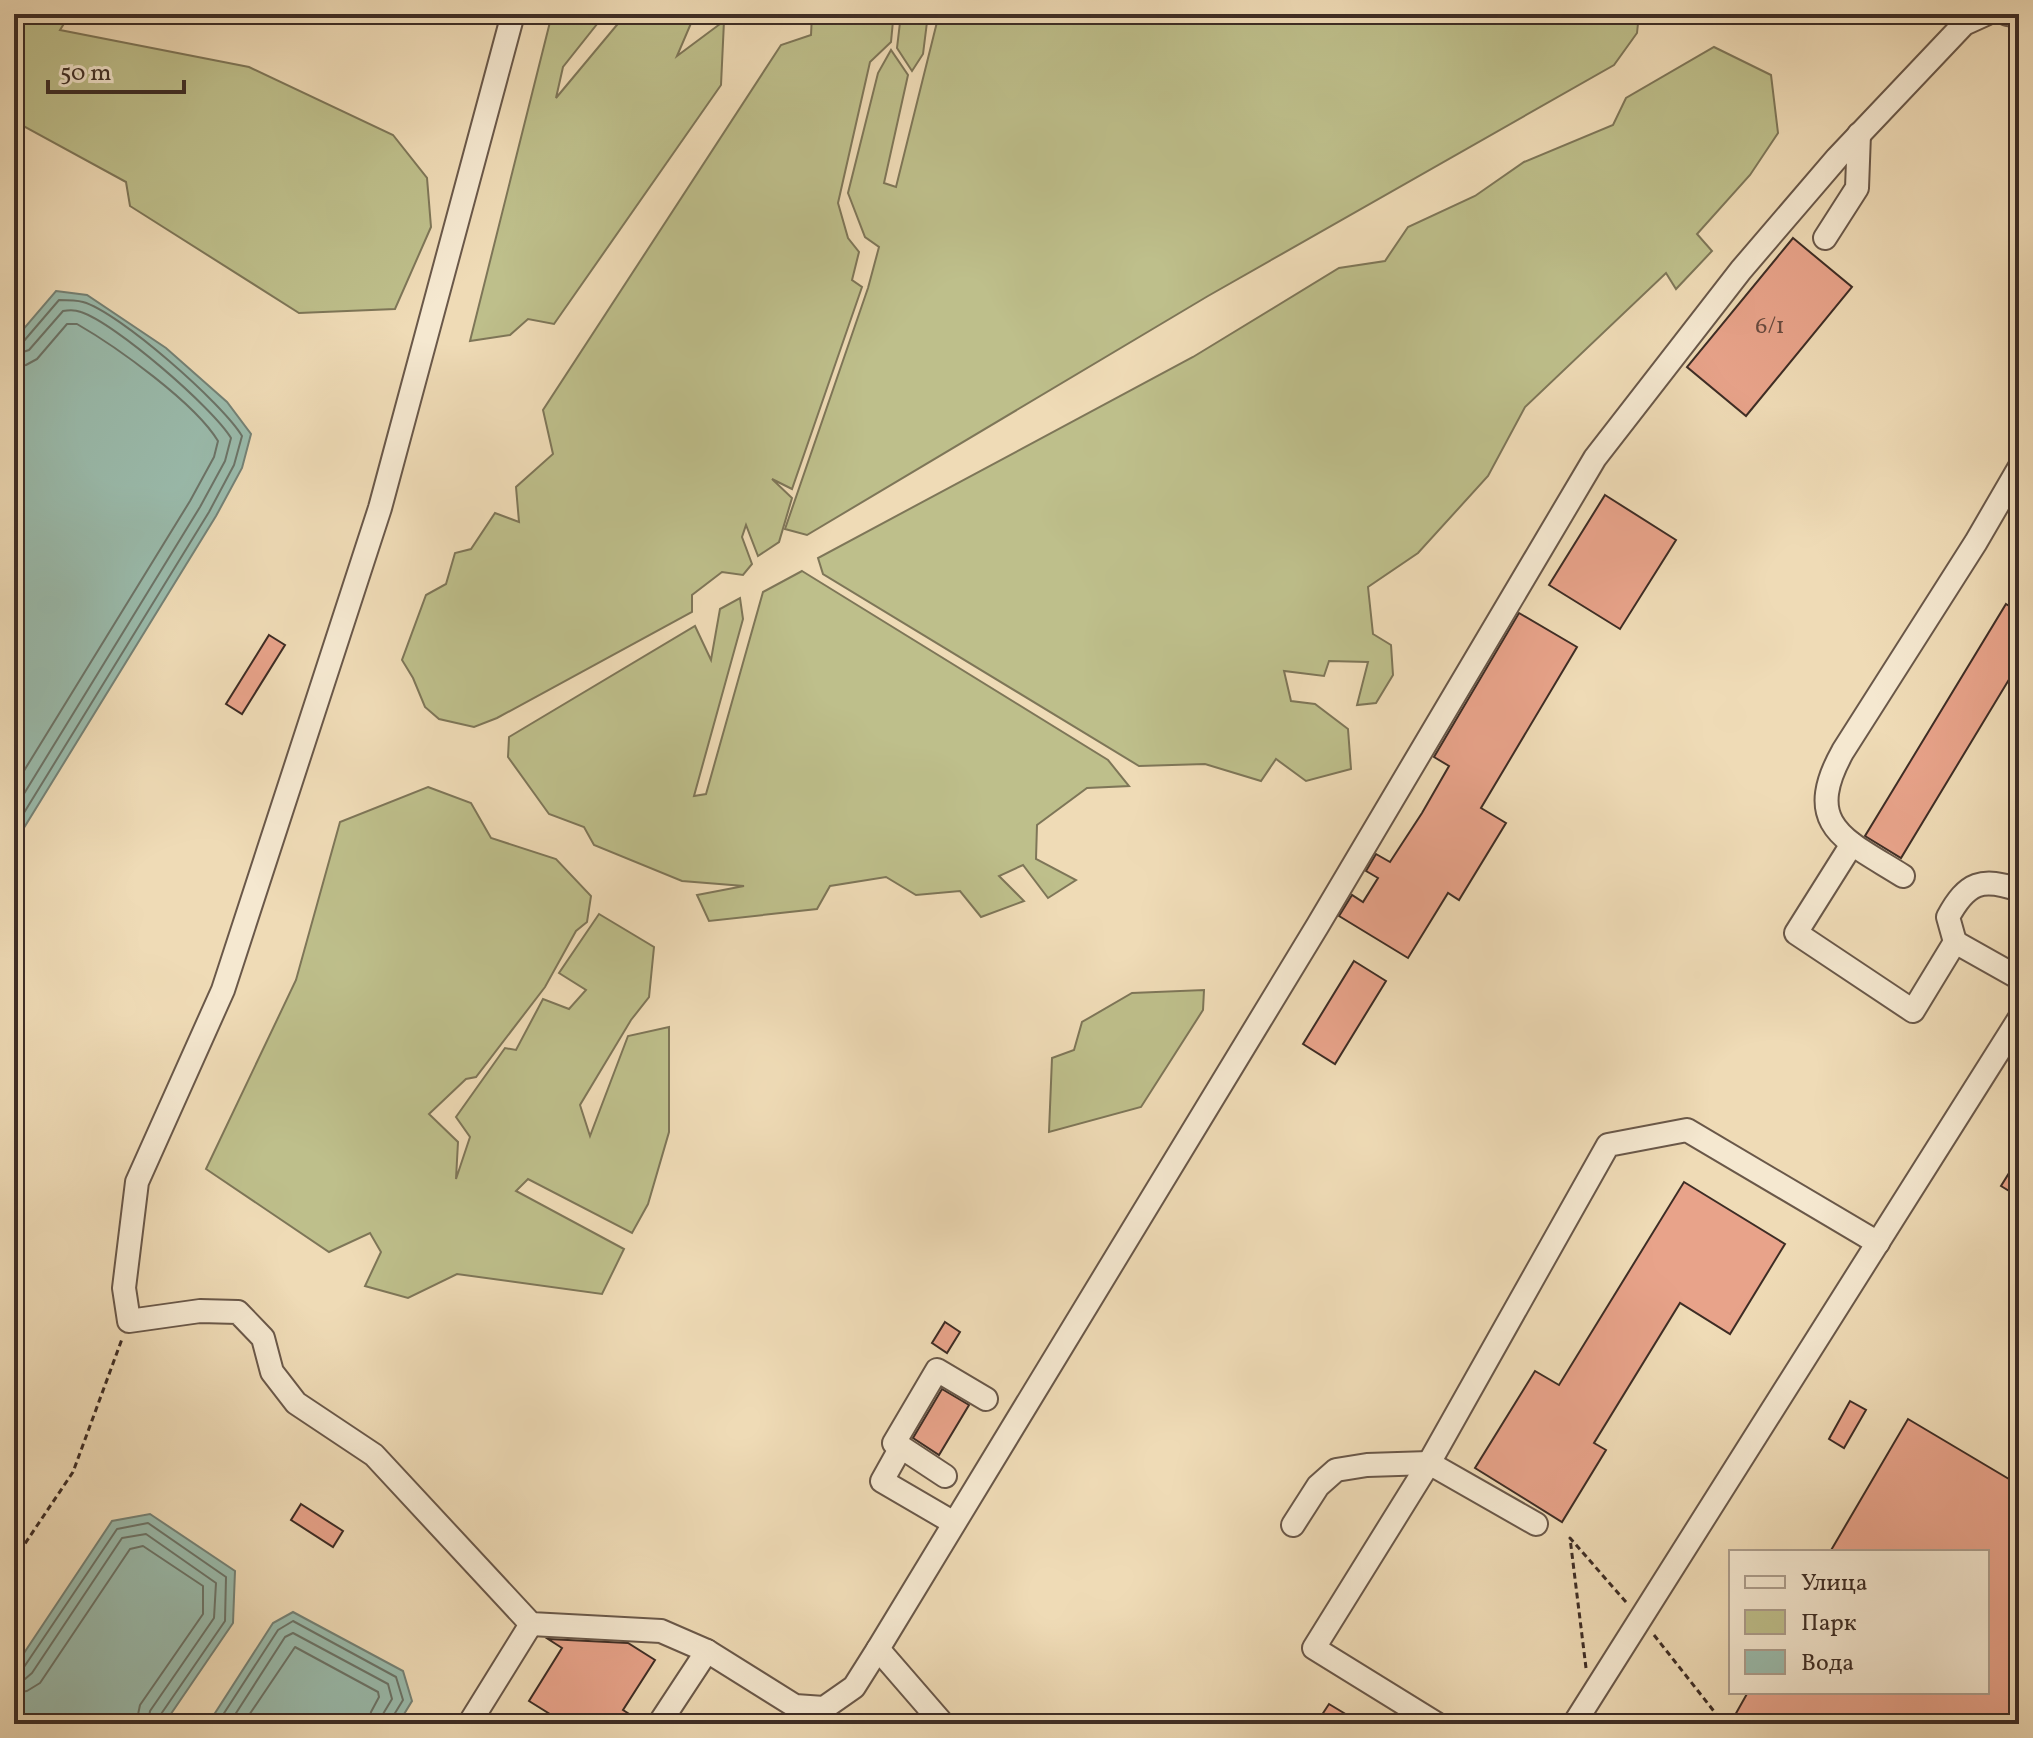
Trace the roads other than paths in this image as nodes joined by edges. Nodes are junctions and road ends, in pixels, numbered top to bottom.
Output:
1 (513, 14) edge
2 (1986, 14) edge
3 (2007, 14) edge
4 (2019, 16) edge
5 (1859, 134) junction
6 (1825, 238) dead end
7 (2019, 468) edge
8 (1852, 844) junction
9 (1903, 876) dead end
10 (2019, 890) edge
11 (1955, 942) junction
12 (2019, 978) edge
13 (2019, 1019) edge
14 (1878, 1243) junction
15 (986, 1399) dead end
16 (901, 1447) junction
17 (1429, 1463) junction
18 (945, 1476) dead end
19 (954, 1523) junction
20 (1536, 1524) dead end
21 (1293, 1525) dead end
22 (531, 1624) junction
23 (878, 1649) junction
24 (707, 1651) junction
25 (469, 1724) edge
26 (659, 1724) edge
27 (943, 1724) edge
28 (1437, 1724) edge
29 (1574, 1724) edge

1 - 22 lane
2 - 5 lane
3 - 4 lane
5 - 6 lane
5 - 19 lane
7 - 8 lane
8 - 9 lane
8 - 11 lane
10 - 11 lane
11 - 12 lane
13 - 14 lane
14 - 17 lane
14 - 29 lane
15 - 16 lane
16 - 18 lane
16 - 19 lane
17 - 20 lane
17 - 21 lane
17 - 28 lane
19 - 23 lane
22 - 24 lane
22 - 25 lane
23 - 24 lane
23 - 27 lane
24 - 26 lane

